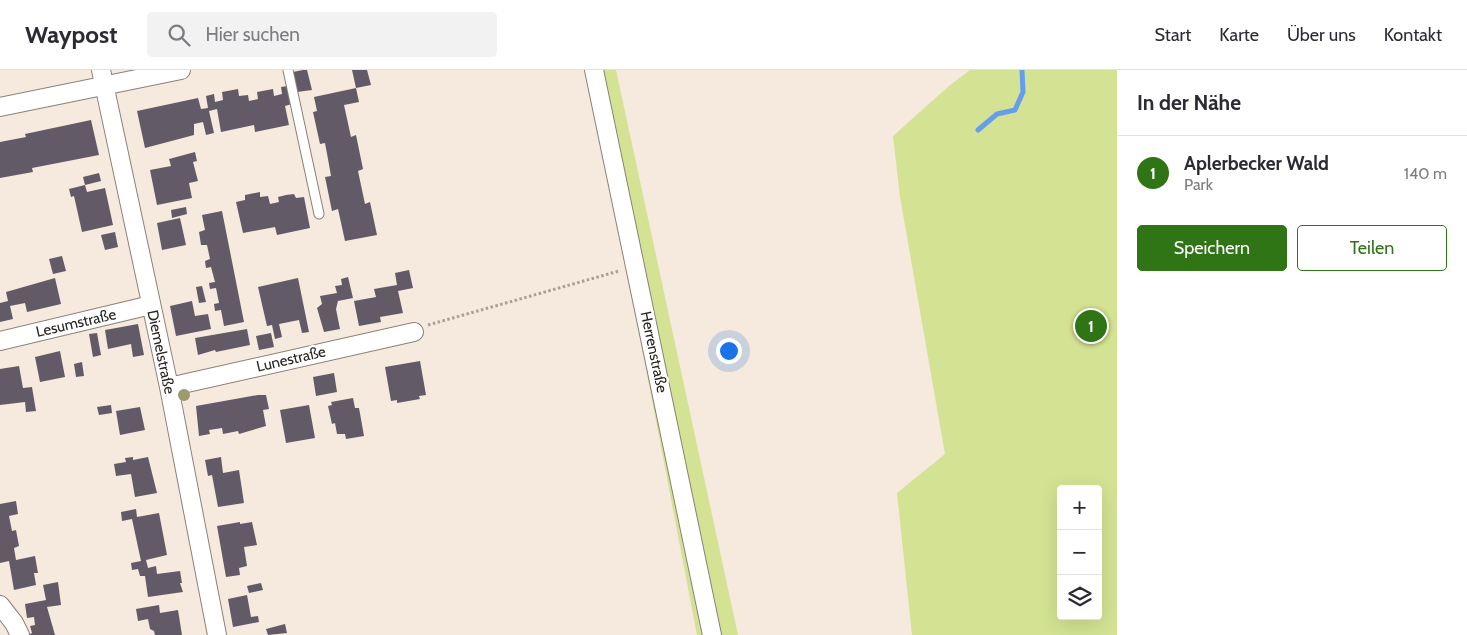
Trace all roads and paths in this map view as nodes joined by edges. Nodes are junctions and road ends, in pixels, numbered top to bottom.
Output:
1 (180, 70) edge
2 (288, 70) edge
3 (594, 70) edge
4 (102, 77) edge
5 (0, 107) edge
6 (319, 214) dead end
7 (636, 266) junction
8 (151, 305) junction
9 (418, 329) joint
10 (0, 341) edge
11 (169, 387) junction
12 (0, 605) edge
13 (20, 635) edge
14 (217, 635) edge
15 (712, 635) edge

1 - 4 street
2 - 6 lane
3 - 7 street, Herrenstraße
4 - 5 street
4 - 8 street, Diemelstraße
7 - 9 path
7 - 15 street, Herrenstraße
8 - 10 street, Lesumstraße
8 - 11 street, Diemelstraße
9 - 11 street, Lunestraße
11 - 14 street, Diemelstraße
12 - 13 street

